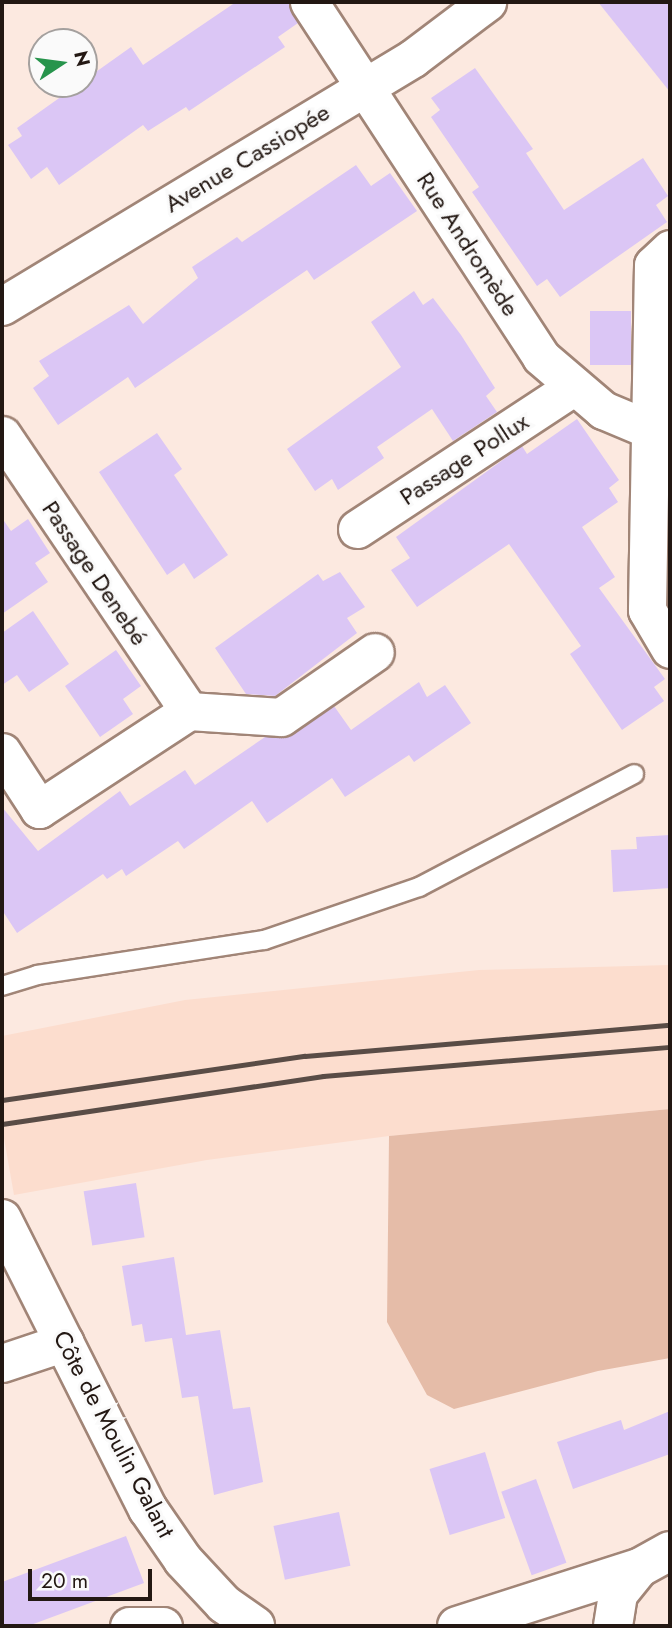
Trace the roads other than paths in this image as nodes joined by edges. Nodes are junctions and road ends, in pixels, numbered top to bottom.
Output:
1 (309, 2) edge
2 (487, 2) edge
3 (365, 87) junction
4 (670, 249) edge
5 (2, 306) edge
6 (572, 388) junction
7 (2, 435) edge
8 (661, 435) edge
9 (357, 529) dead end
10 (670, 649) edge
11 (375, 652) dead end
12 (189, 711) junction
13 (2, 752) edge
14 (634, 774) dead end
15 (2, 986) edge
16 (2, 1219) edge
17 (65, 1342) junction
18 (2, 1363) edge
19 (654, 1559) edge
20 (129, 1626) edge
21 (163, 1626) edge
22 (255, 1626) edge
23 (457, 1626) edge
24 (613, 1626) edge

1 - 3 street, Rue Andromède
2 - 3 street, Avenue Cassiopée
3 - 5 street, Avenue Cassiopée
3 - 6 street, Rue Andromède
4 - 8 street
6 - 8 street, Rue Andromède
6 - 9 street, Passage Pollux
7 - 12 street, Passage Denebé
8 - 10 street
11 - 12 street
12 - 13 street
14 - 15 lane
16 - 17 street, Côte de Moulin Galant
17 - 18 street
17 - 22 street, Côte de Moulin Galant
19 - 23 street
19 - 24 street
20 - 21 street

